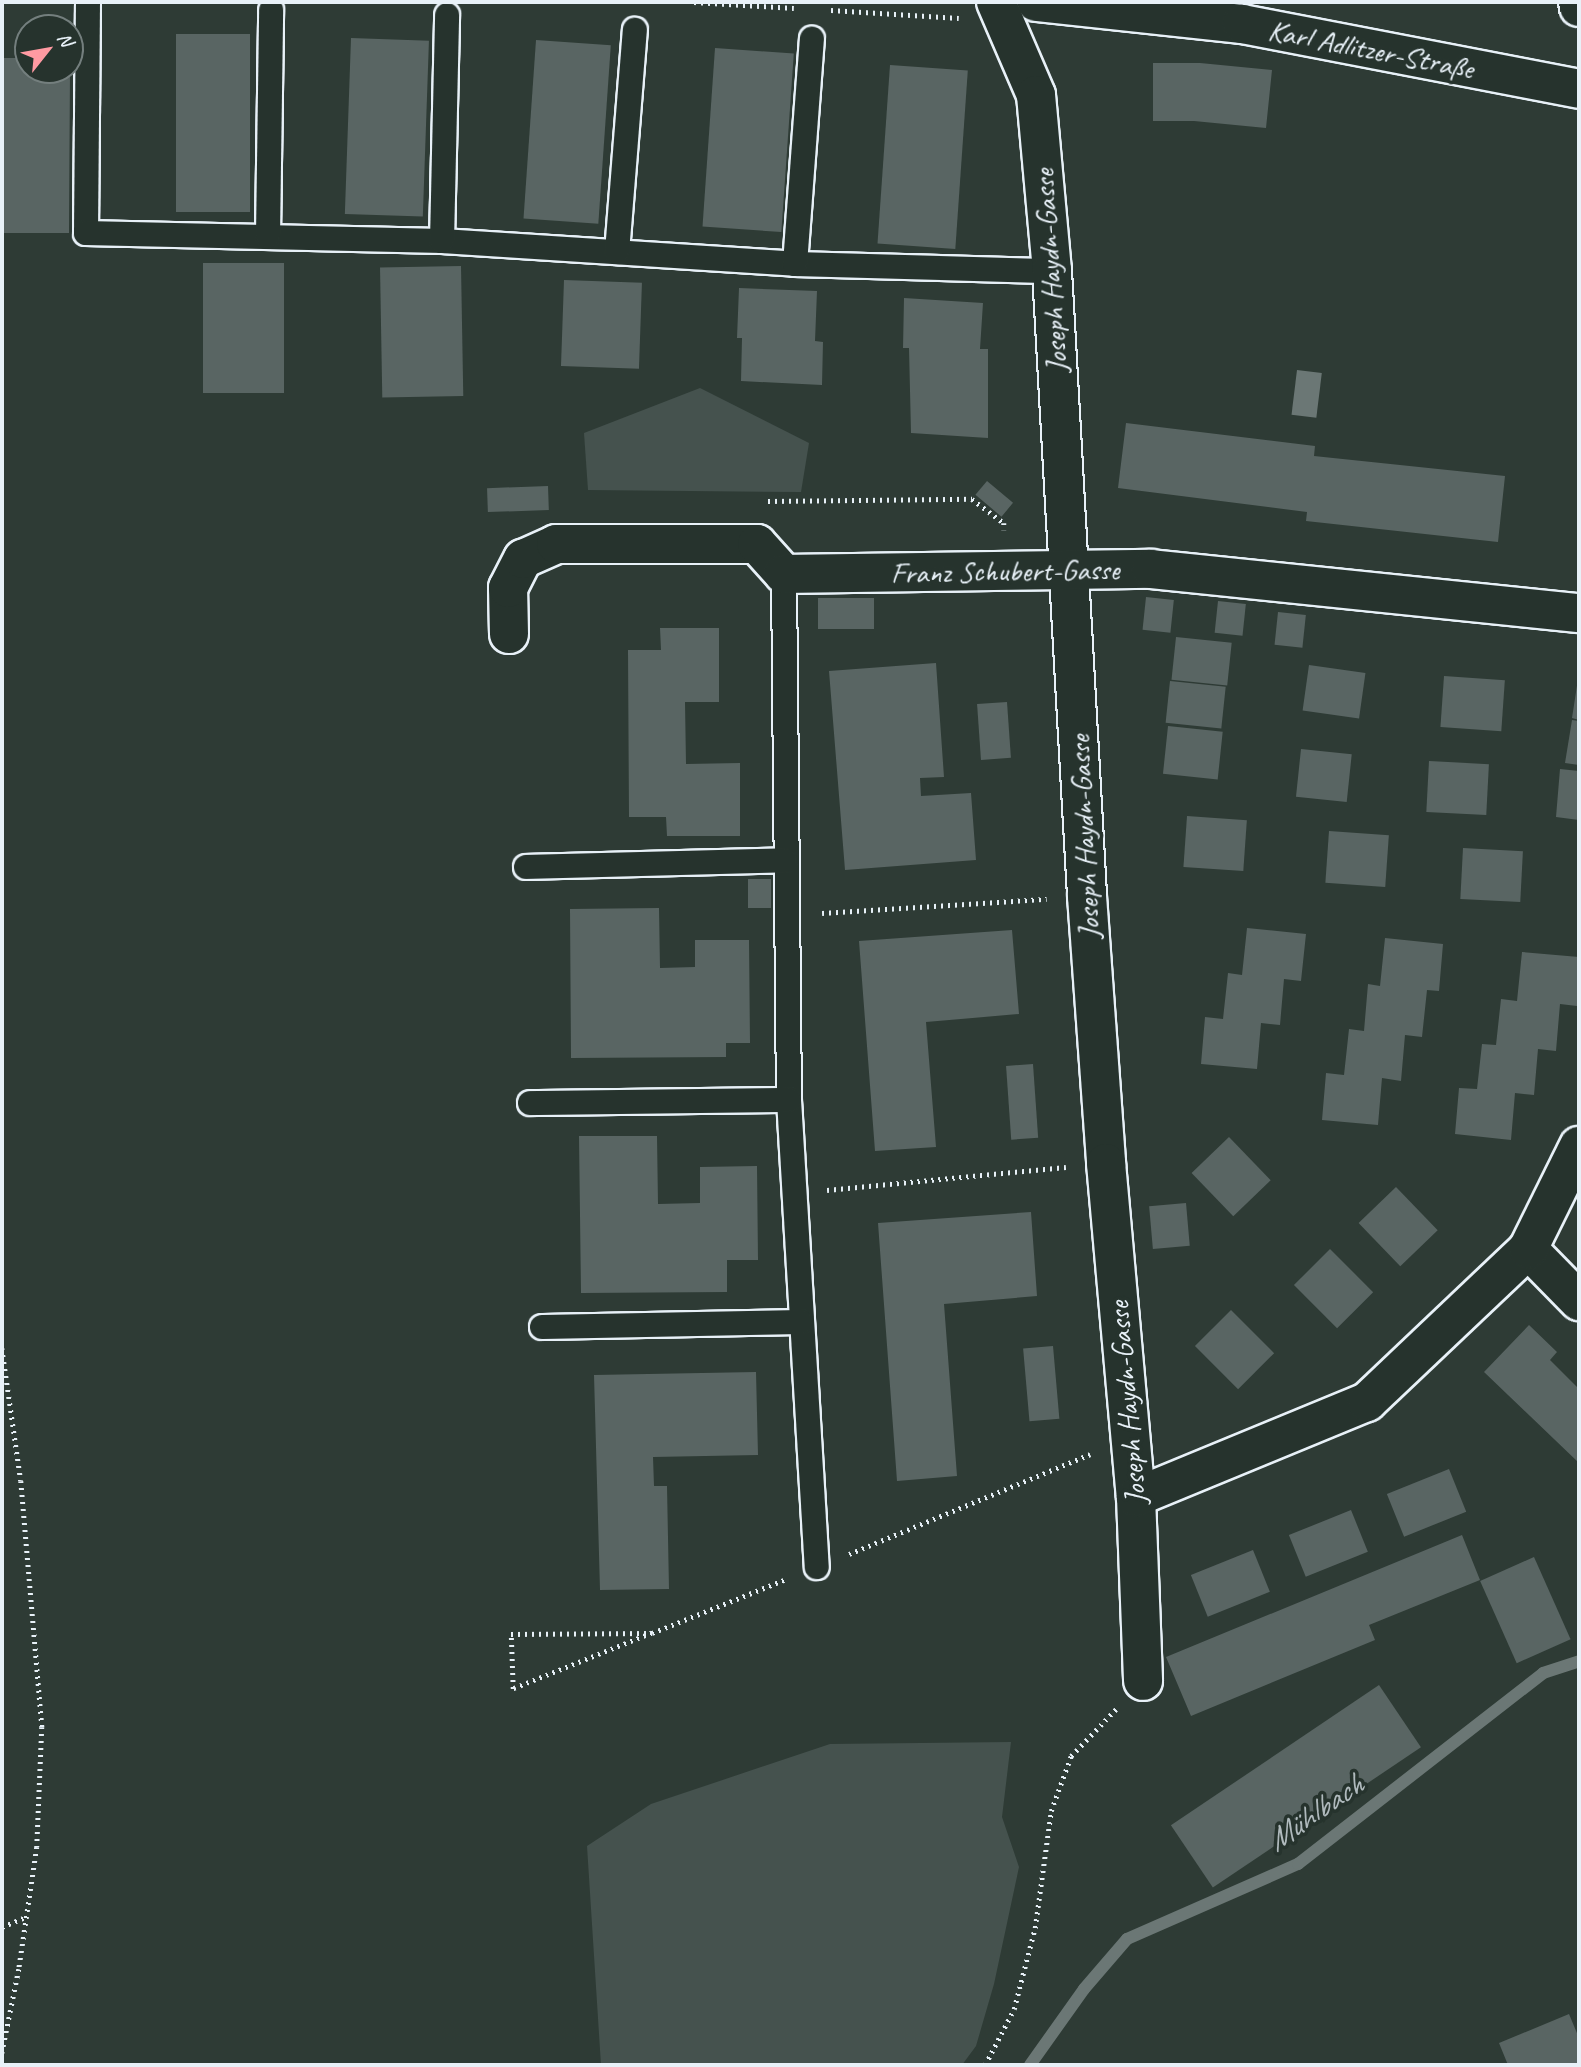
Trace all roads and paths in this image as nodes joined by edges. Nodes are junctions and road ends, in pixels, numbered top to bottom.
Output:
1 (88, 2) edge
2 (996, 2) edge
3 (1036, 2) edge
4 (271, 10) dead end
5 (447, 15) dead end
6 (635, 30) dead end
7 (812, 39) dead end
8 (1579, 89) edge
9 (268, 236) junction
10 (442, 241) junction
11 (617, 252) junction
12 (795, 264) junction
13 (1052, 271) junction
14 (763, 501) dead end
15 (1068, 570) junction
16 (1004, 573) junction
17 (784, 574) junction
18 (1579, 613) edge
19 (509, 634) dead end
20 (785, 860) junction
21 (526, 867) dead end
22 (1087, 896) junction
23 (786, 915) junction
24 (789, 1100) junction
25 (530, 1103) dead end
26 (1579, 1146) edge
27 (1106, 1163) junction
28 (795, 1193) junction
29 (1528, 1250) junction
30 (1579, 1301) edge
31 (801, 1322) junction
32 (542, 1327) dead end
33 (2, 1348) edge
34 (1130, 1438) junction
35 (1136, 1497) junction
36 (817, 1567) junction
37 (652, 1633) junction
38 (1143, 1681) joint
39 (26, 1917) junction
40 (2, 1927) edge
41 (2, 2053) edge
42 (985, 2065) edge

1 - 9 lane
2 - 13 street, Joseph Haydn-Gasse
3 - 8 street, Karl Adlitzer-Straße
4 - 9 lane
5 - 10 lane
6 - 11 lane
7 - 12 lane
9 - 10 lane
10 - 11 lane
11 - 12 lane
12 - 13 lane
13 - 15 street, Joseph Haydn-Gasse
14 - 16 path
15 - 16 street, Franz Schubert-Gasse
15 - 18 street, Franz Schubert-Gasse
15 - 22 street, Joseph Haydn-Gasse
16 - 17 street, Franz Schubert-Gasse
17 - 19 street
17 - 20 lane
20 - 21 lane
20 - 23 lane
22 - 23 path
22 - 27 street, Joseph Haydn-Gasse
23 - 24 lane
24 - 25 lane
24 - 28 lane
26 - 29 street
27 - 28 path
27 - 34 street, Joseph Haydn-Gasse
28 - 31 lane
29 - 30 street
29 - 35 street
31 - 32 lane
31 - 36 lane
33 - 39 path
34 - 35 street, Joseph Haydn-Gasse
34 - 36 path
35 - 38 street, Joseph Haydn-Gasse
36 - 37 path
37 - 37 path
38 - 42 path
39 - 40 path
39 - 41 path

